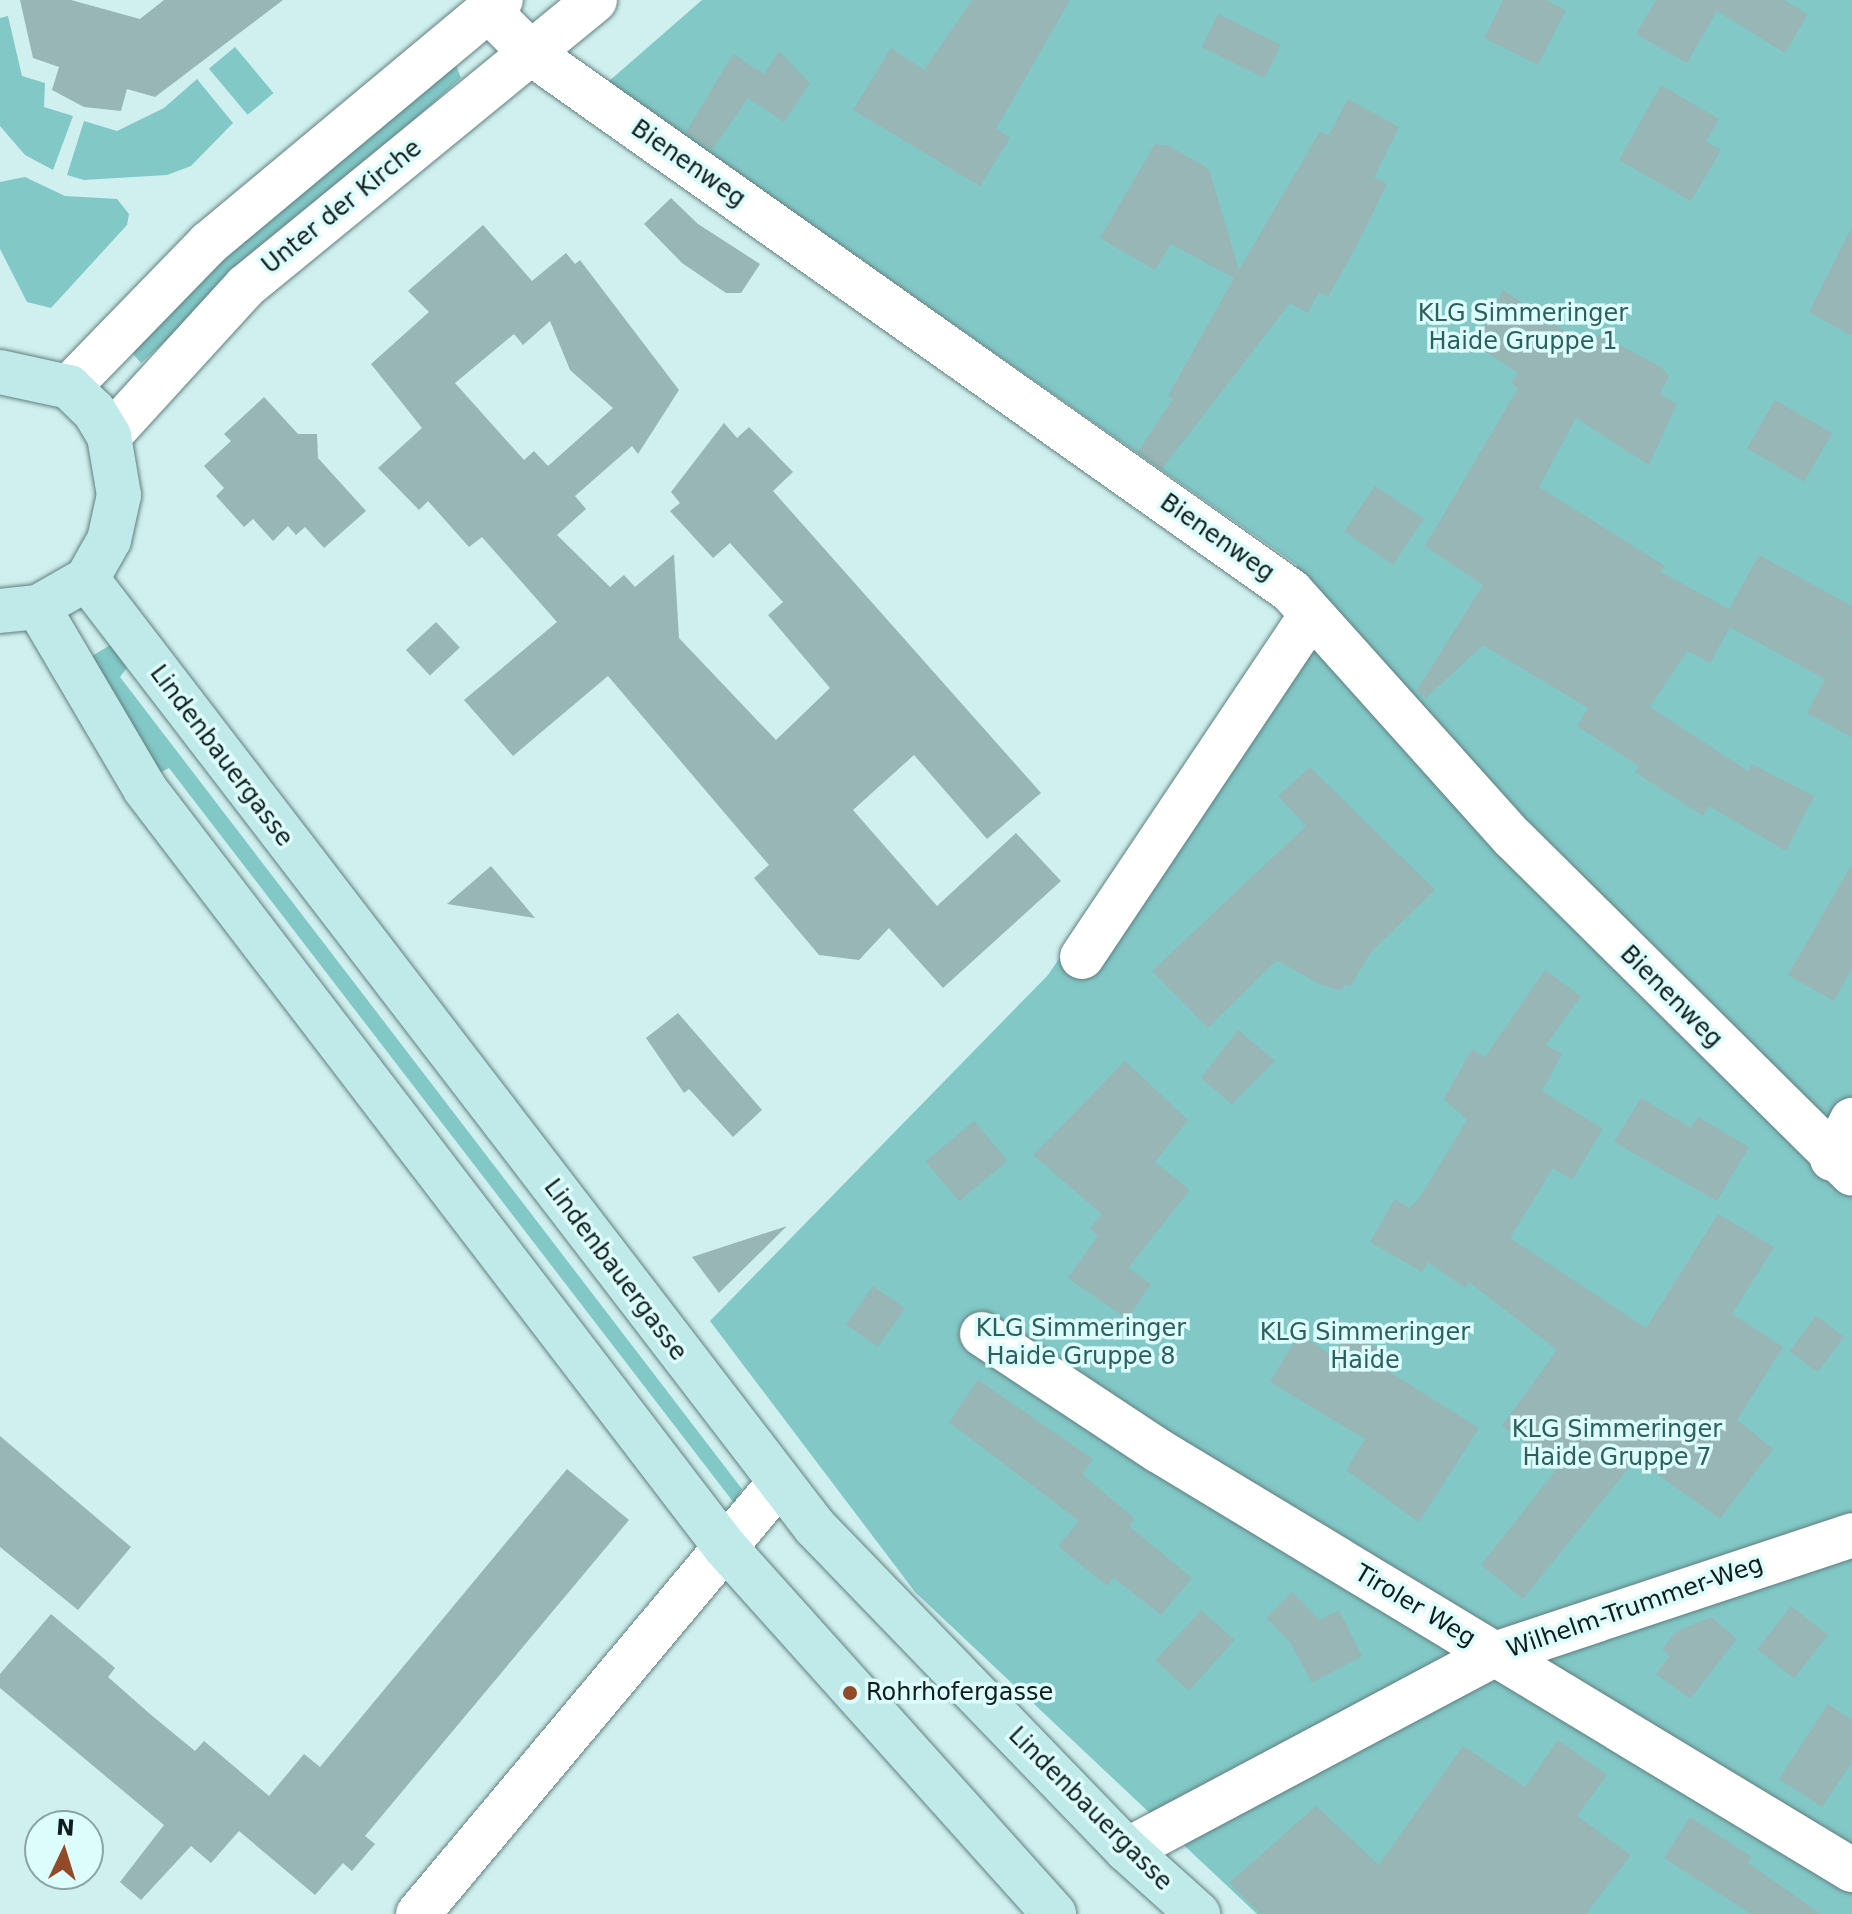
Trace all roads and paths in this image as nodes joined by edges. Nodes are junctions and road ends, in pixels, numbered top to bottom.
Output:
1 (595, 0) edge
2 (494, 5) edge
3 (532, 54) junction
4 (1, 369) edge
5 (69, 387) junction
6 (109, 436) junction
7 (87, 579) junction
8 (19, 609) edge
9 (1311, 615) junction
10 (1082, 957) dead end
11 (1852, 1120) edge
12 (1842, 1167) edge
13 (982, 1334) dead end
14 (779, 1483) junction
15 (1852, 1535) edge
16 (725, 1547) junction
17 (1495, 1654) junction
18 (1127, 1850) junction
19 (1852, 1870) edge
20 (418, 1914) edge
21 (1054, 1914) edge
22 (1198, 1914) edge

1 - 3 street, Unter der Kirche
2 - 3 street, Bienenweg
2 - 5 street
3 - 6 street, Unter der Kirche
3 - 9 street, Bienenweg
4 - 5 street
5 - 6 street
6 - 7 street
7 - 8 street
7 - 14 street, Lindenbauergasse
8 - 16 street
9 - 10 street
9 - 12 street, Bienenweg
11 - 12 street
13 - 17 street, Tiroler Weg
14 - 16 street
14 - 18 street, Lindenbauergasse
15 - 17 street, Wilhelm-Trummer-Weg
16 - 20 street
16 - 21 street
17 - 18 street, Wilhelm-Trummer-Weg
17 - 19 street, Tiroler Weg
18 - 22 street, Lindenbauergasse

